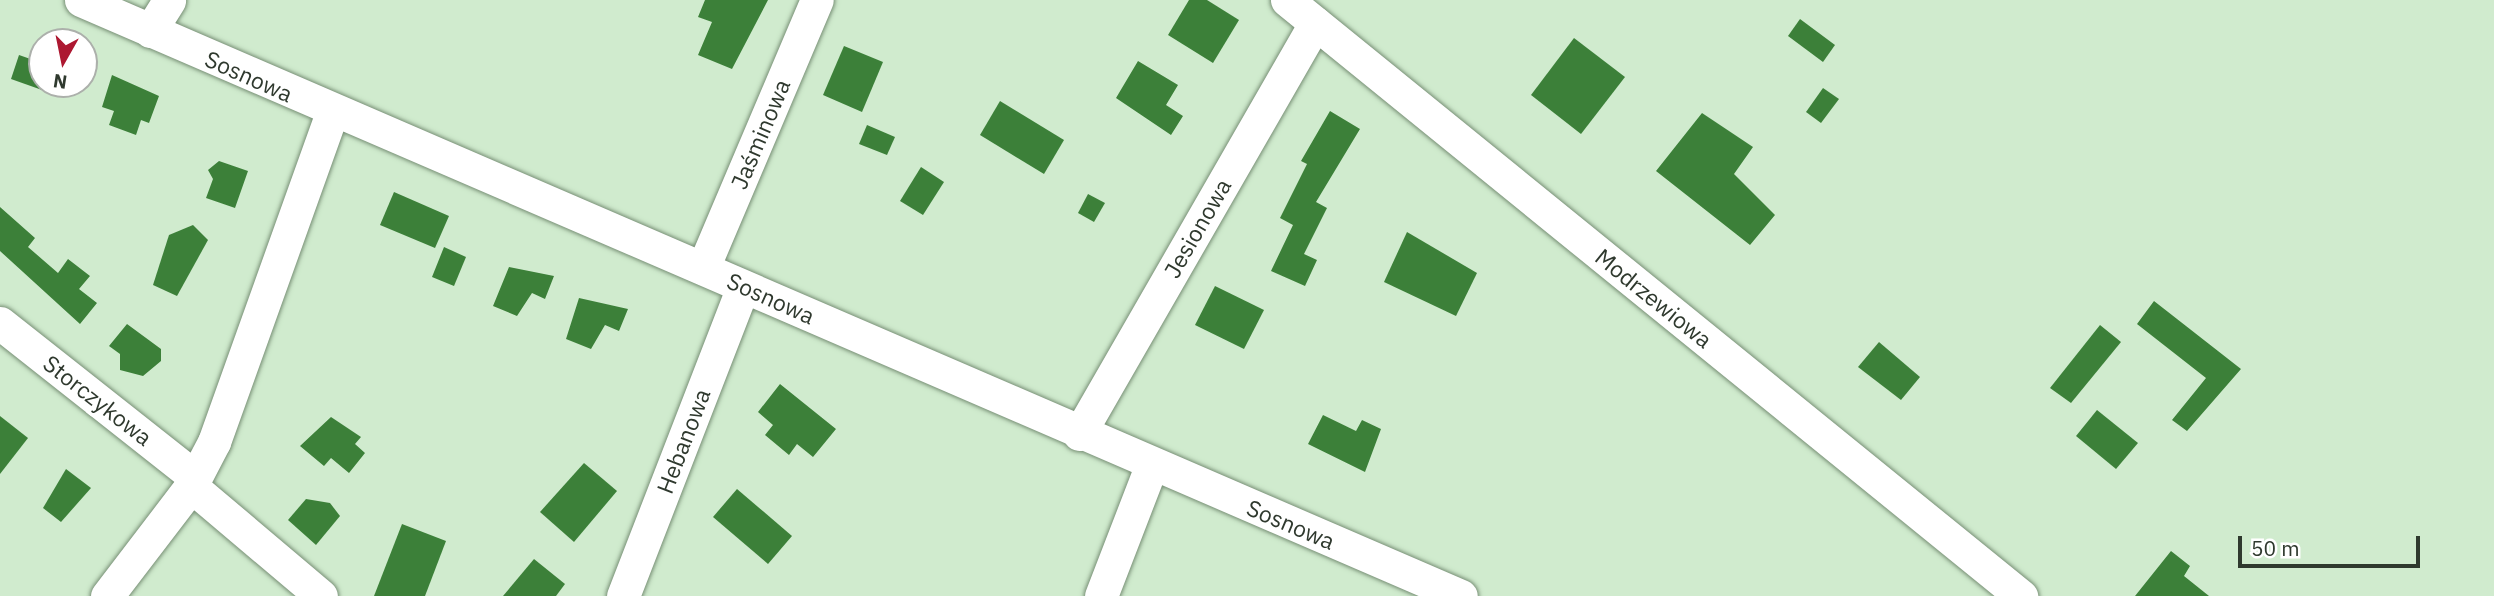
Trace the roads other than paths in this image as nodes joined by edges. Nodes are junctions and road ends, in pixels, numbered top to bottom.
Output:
1 (81, 0) edge
2 (169, 0) edge
3 (817, 0) edge
4 (1306, 10) edge
5 (150, 31) junction
6 (332, 113) junction
7 (702, 268) junction
8 (743, 286) junction
9 (0, 323) edge
10 (1079, 434) junction
11 (1152, 464) junction
12 (193, 482) junction
13 (107, 596) edge
14 (321, 596) edge
15 (623, 596) edge
16 (1101, 596) edge
17 (1461, 596) edge
18 (2021, 596) edge

1 - 5 street, Sosnowa
2 - 5 street
3 - 7 street, Jaśminowa
4 - 10 street, Jesionowa
4 - 18 street, Modrzewiowa
5 - 6 street, Sosnowa
6 - 7 street, Sosnowa
6 - 12 street
7 - 8 street, Sosnowa
8 - 10 street, Sosnowa
8 - 15 street, Hebanowa
9 - 12 street, Storczykowa
10 - 11 street, Sosnowa
11 - 16 street
11 - 17 street, Sosnowa
12 - 13 street
12 - 14 street, Storczykowa

